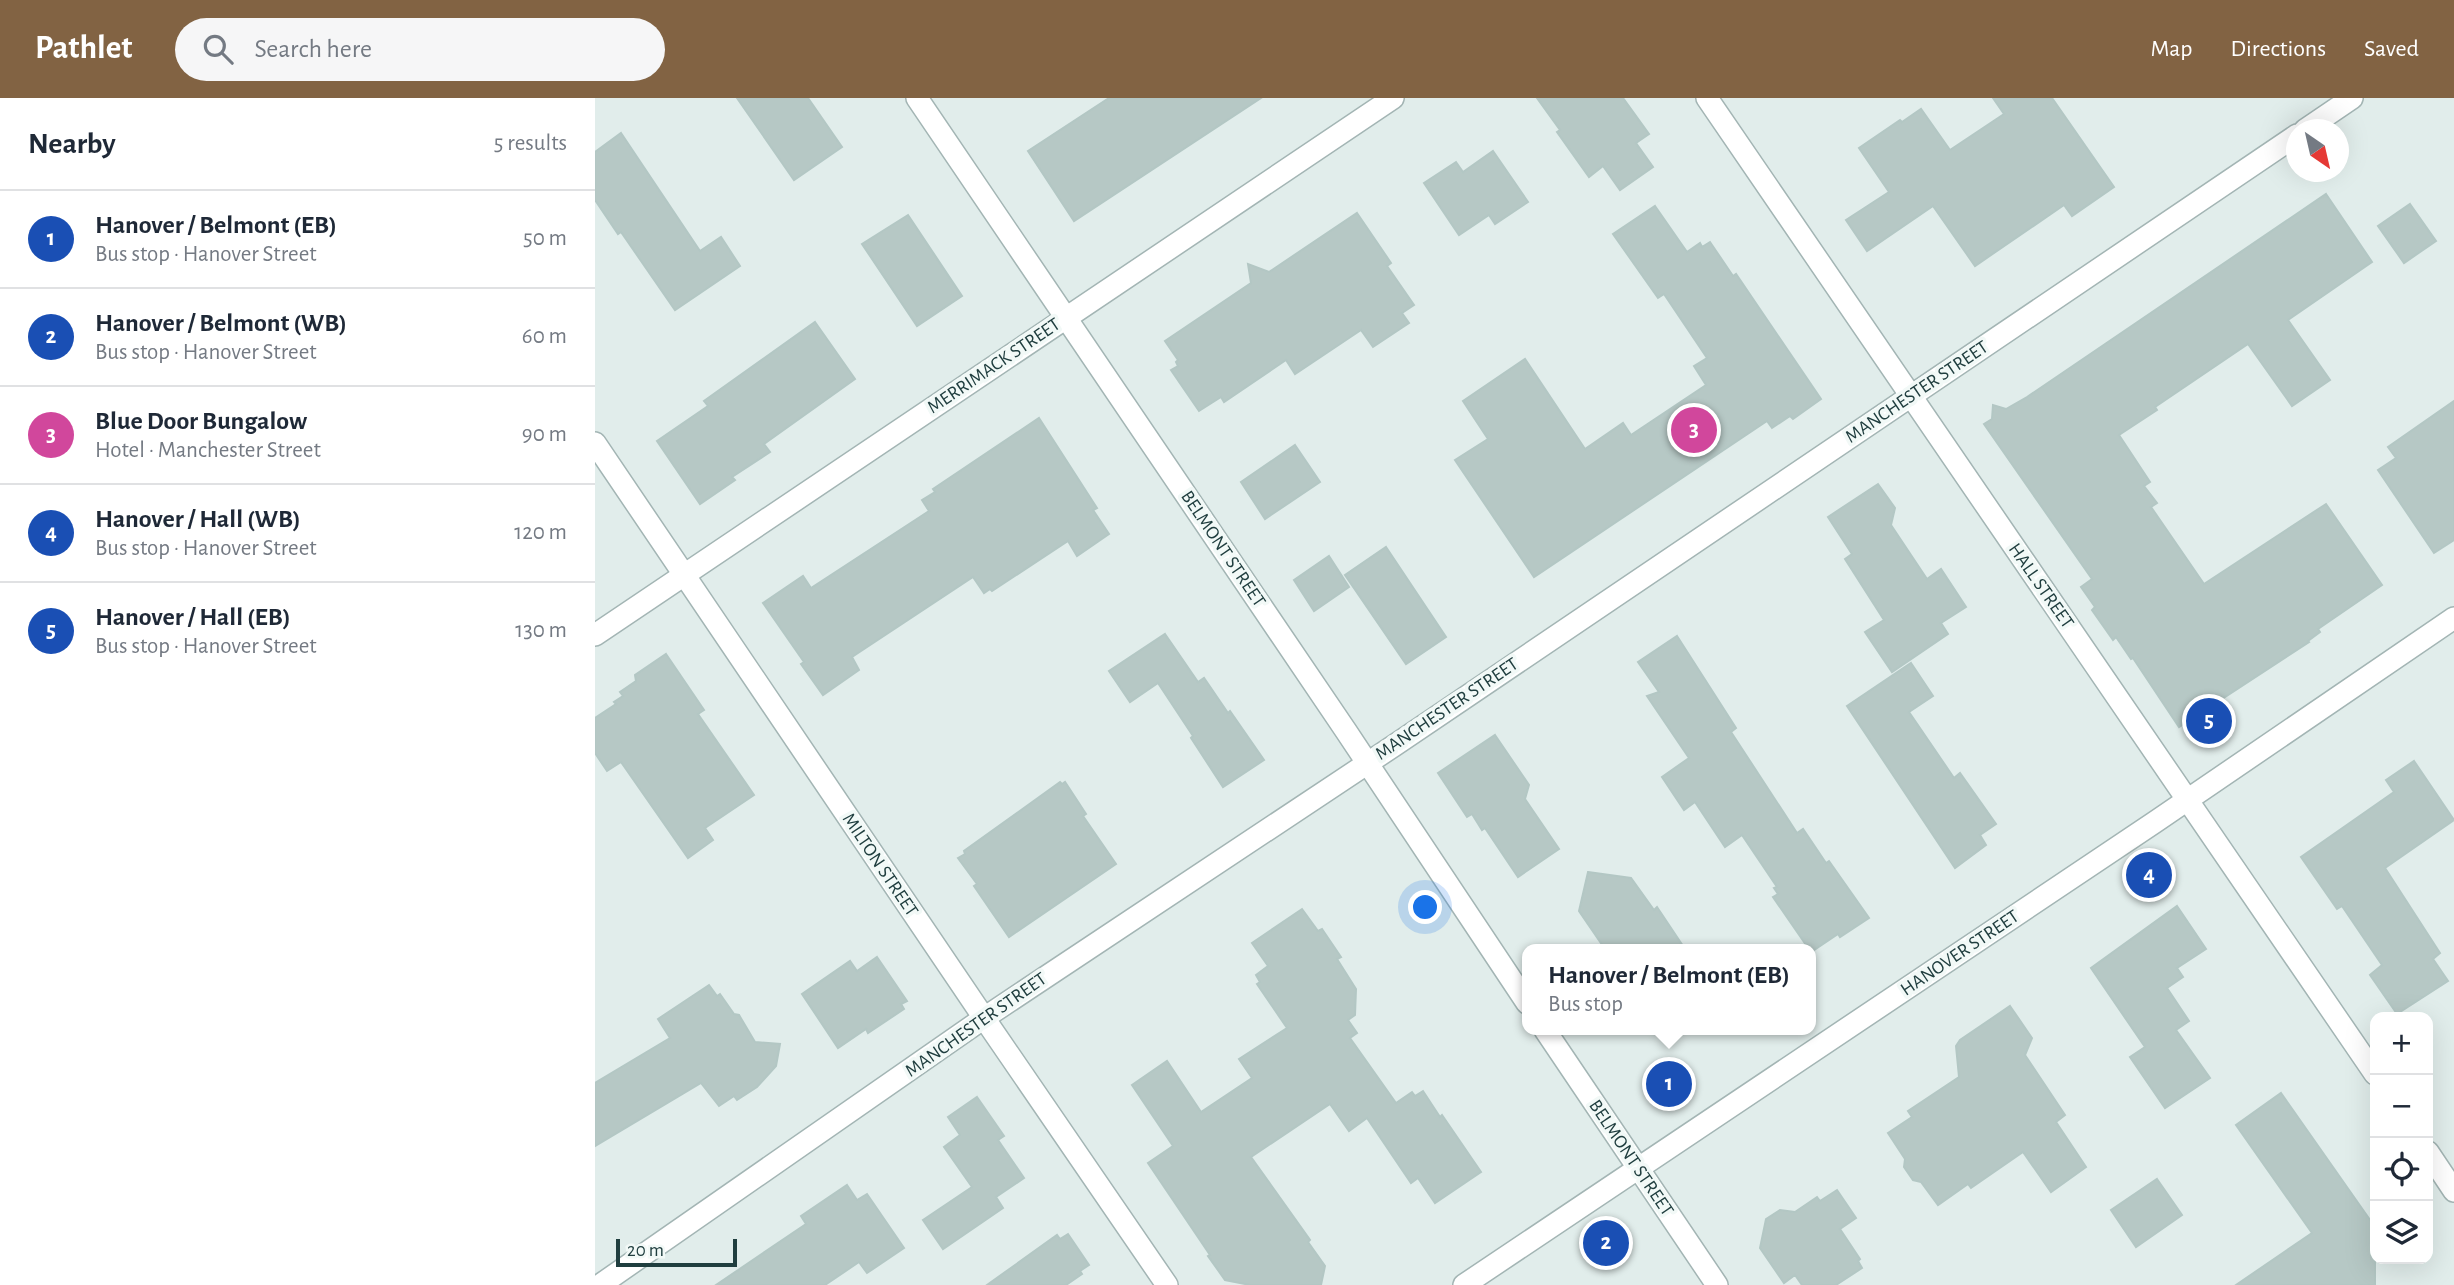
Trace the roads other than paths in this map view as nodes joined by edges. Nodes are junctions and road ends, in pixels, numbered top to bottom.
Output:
1 (917, 98) edge
2 (1393, 98) edge
3 (1707, 98) edge
4 (2352, 98) edge
5 (2321, 119) edge
6 (2286, 142) edge
7 (1067, 317) junction
8 (1910, 396) junction
9 (595, 443) edge
10 (684, 574) junction
11 (2454, 618) edge
12 (595, 635) edge
13 (1367, 762) junction
14 (2189, 799) junction
15 (1522, 995) edge
16 (984, 1018) junction
17 (1548, 1035) edge
18 (2370, 1067) edge
19 (2433, 1160) edge
20 (1637, 1169) junction
21 (2454, 1191) edge
22 (600, 1285) edge
23 (1167, 1285) edge
24 (1464, 1285) edge
25 (1717, 1285) edge

1 - 7 street, BELMONT STREET
2 - 7 street, MERRIMACK STREET
3 - 8 street, HALL STREET
4 - 5 street
6 - 8 street, MANCHESTER STREET
7 - 10 street, MERRIMACK STREET
7 - 13 street, BELMONT STREET
8 - 13 street, MANCHESTER STREET
8 - 14 street, HALL STREET
9 - 10 street, MILTON STREET
10 - 12 street, MERRIMACK STREET
10 - 16 street, MILTON STREET
11 - 14 street, HANOVER STREET
13 - 15 street, BELMONT STREET
13 - 16 street, MANCHESTER STREET
14 - 18 street, HALL STREET
14 - 20 street, HANOVER STREET
16 - 22 street, MANCHESTER STREET
16 - 23 street, MILTON STREET
17 - 20 street, BELMONT STREET
19 - 21 street
20 - 24 street, HANOVER STREET
20 - 25 street, BELMONT STREET

